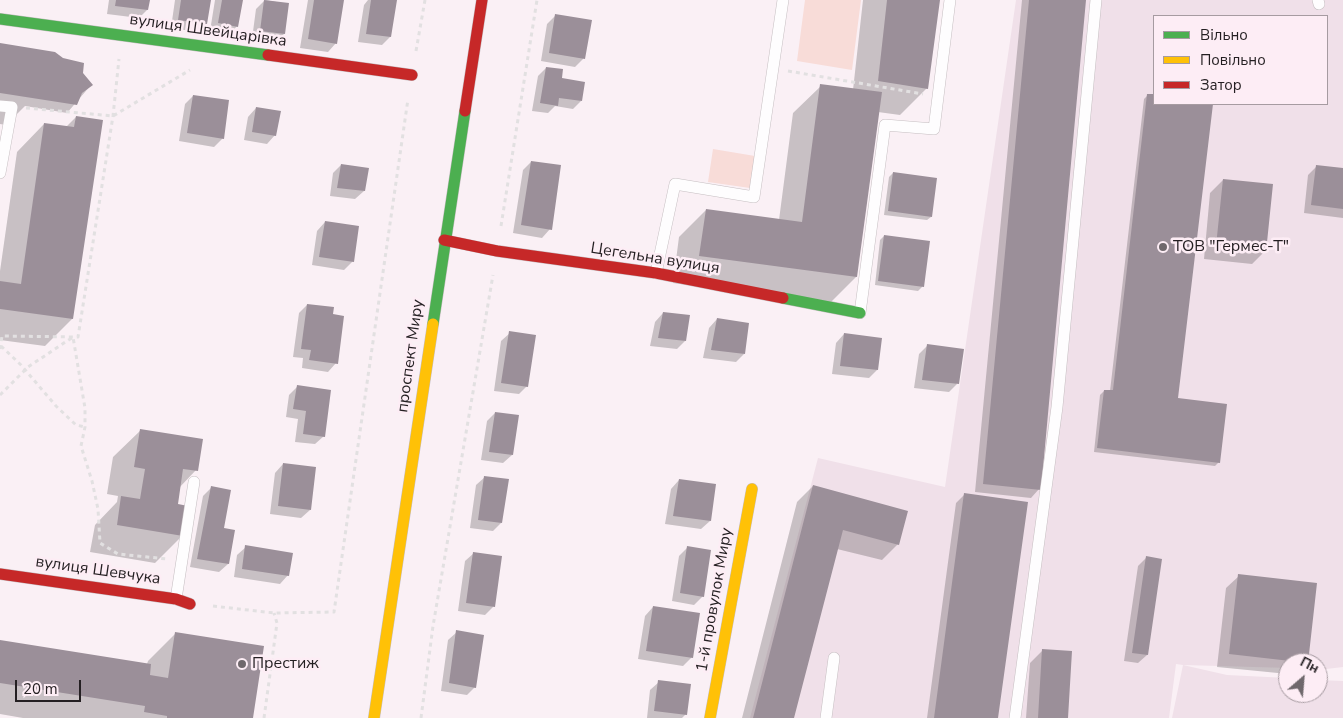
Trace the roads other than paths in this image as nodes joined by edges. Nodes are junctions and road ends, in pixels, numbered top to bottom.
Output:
1 (482, 0) edge
2 (783, 0) edge
3 (950, 0) edge
4 (1096, 0) edge
5 (0, 19) edge
6 (412, 74) road end
7 (6, 107) edge
8 (0, 173) edge
9 (444, 240) junction
10 (656, 274) junction
11 (860, 313) joint
12 (194, 482) dead end
13 (752, 488) dead end
14 (0, 574) edge
15 (176, 599) junction
16 (190, 604) road end
17 (834, 658) dead end
18 (374, 718) edge
19 (710, 718) edge
20 (826, 718) edge
21 (1015, 718) edge

1 - 9 street, проспект Миру
2 - 10 lane
3 - 11 lane
4 - 21 lane
5 - 6 street, вулиця Швейцарівка
7 - 8 lane
9 - 10 street, Цегельна вулиця
9 - 18 street, проспект Миру
10 - 11 street, Цегельна вулиця
12 - 15 lane
13 - 19 street, 1-й провулок Миру
14 - 15 street, вулиця Шевчука
15 - 16 street, вулиця Шевчука
17 - 20 lane

